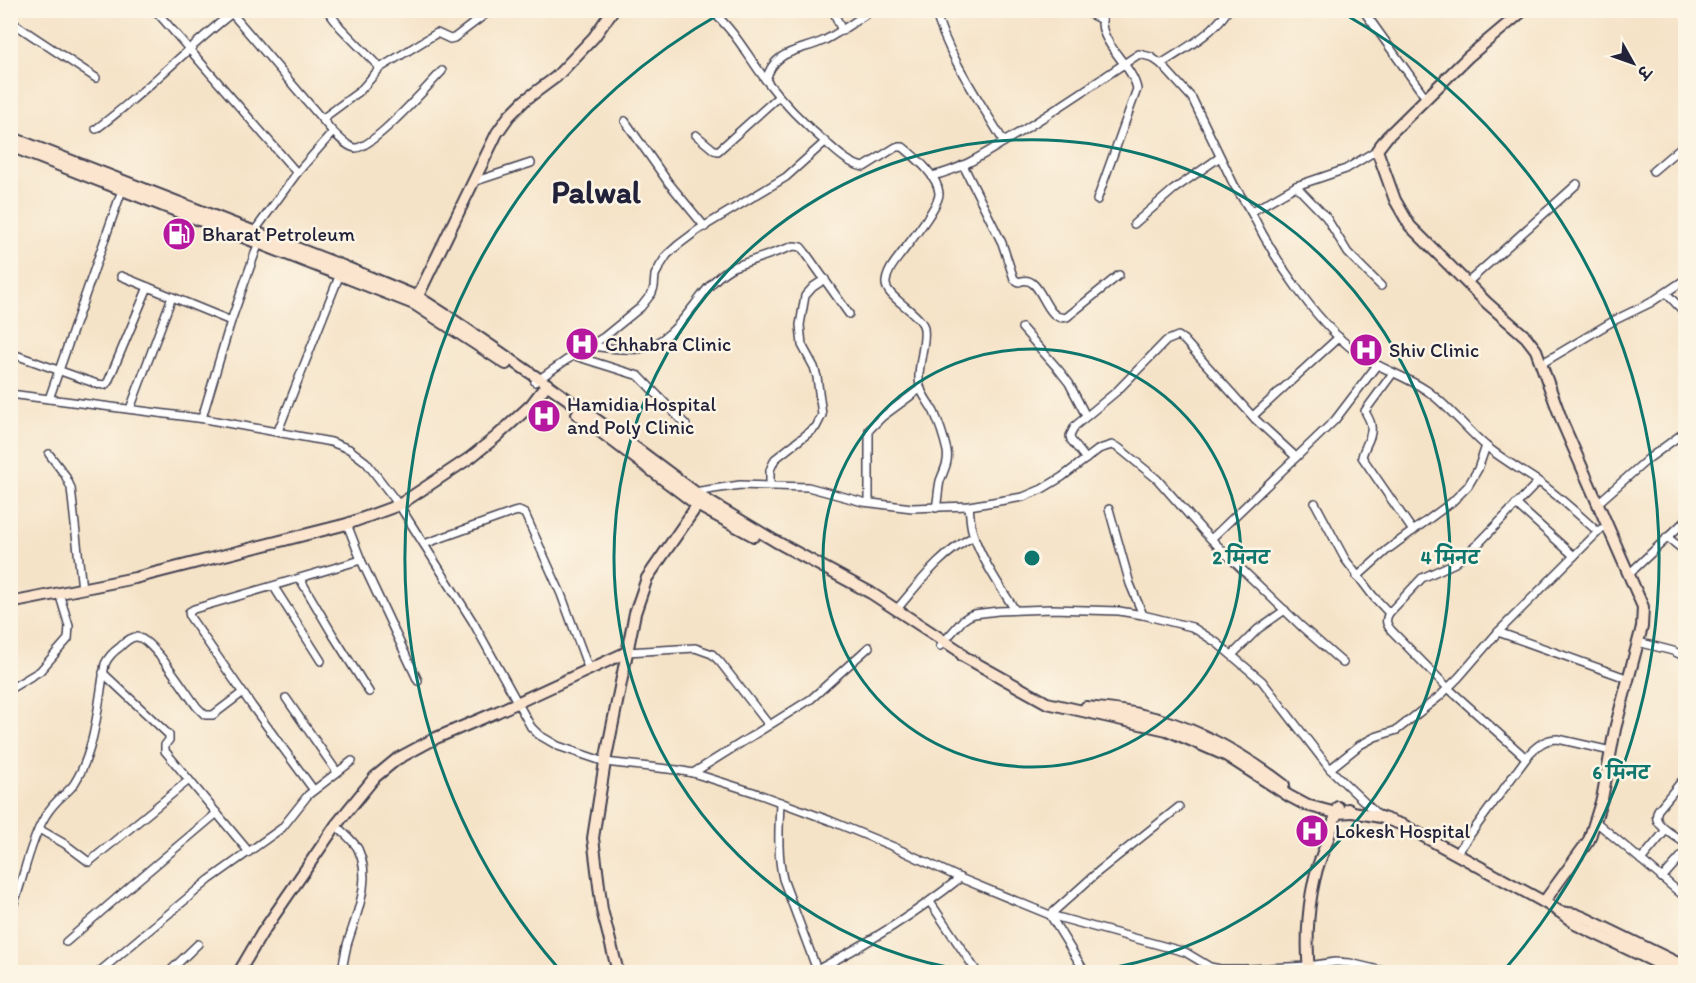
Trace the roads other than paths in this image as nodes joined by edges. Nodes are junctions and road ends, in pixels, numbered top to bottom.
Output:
1 (155, 10) edge
2 (327, 10) edge
3 (491, 10) edge
4 (613, 10) edge
5 (833, 10) edge
6 (935, 10) edge
7 (1082, 10) edge
8 (1104, 10) edge
9 (1228, 10) edge
10 (1363, 10) edge
11 (1524, 10) edge
12 (712, 11) edge
13 (231, 12) edge
14 (868, 12) dead end
15 (1102, 20) junction
16 (10, 21) edge
17 (842, 31) junction
18 (190, 48) junction
19 (1124, 64) junction
20 (1161, 64) junction
21 (380, 68) junction
22 (442, 71) dead end
23 (96, 78) dead end
24 (766, 80) junction
25 (779, 96) junction
26 (1426, 98) junction
27 (322, 118) junction
28 (625, 121) dead end
29 (96, 129) dead end
30 (333, 132) junction
31 (696, 135) dead end
32 (10, 137) edge
33 (825, 142) junction
34 (1005, 142) junction
35 (1686, 143) edge
36 (10, 146) edge
37 (1377, 150) junction
38 (1220, 157) junction
39 (531, 163) dead end
40 (963, 165) junction
41 (1653, 171) dead end
42 (297, 173) junction
43 (932, 176) junction
44 (473, 183) junction
45 (1577, 184) dead end
46 (1296, 186) junction
47 (122, 190) junction
48 (1097, 200) dead end
49 (1251, 212) junction
50 (1134, 224) dead end
51 (705, 227) junction
52 (254, 238) junction
53 (340, 274) junction
54 (1119, 275) dead end
55 (121, 276) dead end
56 (825, 279) junction
57 (1686, 279) edge
58 (1467, 283) junction
59 (1381, 286) dead end
60 (148, 287) junction
61 (1666, 293) junction
62 (172, 297) junction
63 (416, 301) junction
64 (849, 314) dead end
65 (1686, 314) edge
66 (231, 321) junction
67 (1022, 328) dead end
68 (1339, 337) junction
69 (591, 346) junction
70 (10, 353) edge
71 (575, 356) junction
72 (1541, 364) junction
73 (1377, 365) junction
74 (58, 370) junction
75 (1393, 373) junction
76 (541, 383) junction
77 (920, 389) junction
78 (10, 394) edge
79 (49, 399) junction
80 (130, 409) junction
81 (1086, 416) junction
82 (1252, 416) junction
83 (202, 418) junction
84 (686, 425) dead end
85 (278, 431) junction
86 (1686, 431) edge
87 (1486, 446) junction
88 (49, 454) dead end
89 (1296, 457) junction
90 (1086, 459) junction
91 (1538, 482) junction
92 (770, 486) junction
93 (695, 498) junction
94 (869, 502) junction
95 (1315, 502) dead end
96 (1598, 503) junction
97 (1516, 504) junction
98 (399, 505) junction
99 (969, 506) junction
100 (936, 508) junction
101 (1108, 509) dead end
102 (1686, 520) edge
103 (1607, 523) junction
104 (347, 524) junction
105 (1413, 531) junction
106 (1598, 532) junction
107 (974, 536) junction
108 (1667, 537) junction
109 (1211, 539) junction
110 (424, 544) junction
111 (1686, 552) edge
112 (1574, 556) junction
113 (360, 560) junction
114 (1629, 574) junction
115 (1357, 577) junction
116 (300, 579) junction
117 (274, 587) junction
118 (82, 589) junction
119 (59, 594) junction
120 (10, 603) edge
121 (897, 609) junction
122 (1015, 610) junction
123 (1285, 610) junction
124 (1389, 614) junction
125 (1143, 615) junction
126 (1498, 632) junction
127 (1638, 642) junction
128 (942, 643) junction
129 (869, 646) dead end
130 (627, 652) junction
131 (1232, 655) junction
132 (1686, 657) edge
133 (321, 661) dead end
134 (1343, 663) dead end
135 (589, 670) junction
136 (103, 673) junction
137 (1629, 679) junction
138 (418, 681) dead end
139 (1448, 688) junction
140 (10, 689) edge
141 (369, 692) dead end
142 (242, 693) junction
143 (286, 698) dead end
144 (517, 703) junction
145 (769, 725) junction
146 (1611, 751) junction
147 (1526, 758) junction
148 (352, 761) dead end
149 (605, 762) junction
150 (1330, 769) junction
151 (337, 772) junction
152 (693, 773) junction
153 (1686, 776) edge
154 (189, 780) junction
155 (313, 789) junction
156 (780, 802) junction
157 (1179, 807) dead end
158 (1337, 810) junction
159 (217, 813) junction
160 (1380, 817) junction
161 (1595, 821) junction
162 (336, 825) junction
163 (39, 829) junction
164 (1666, 830) junction
165 (1686, 844) edge
166 (1686, 851) edge
167 (249, 852) junction
168 (1455, 854) junction
169 (1641, 860) junction
170 (960, 878) junction
171 (1662, 878) junction
172 (1686, 898) edge
173 (930, 902) junction
174 (1544, 902) junction
175 (1560, 912) junction
176 (10, 913) edge
177 (1050, 915) junction
178 (66, 942) dead end
179 (198, 945) dead end
180 (1686, 967) edge
181 (1308, 969) edge
182 (820, 971) edge
183 (1234, 971) edge
184 (99, 972) edge
185 (169, 972) edge
186 (239, 972) edge
187 (342, 972) edge
188 (618, 972) edge
189 (976, 972) edge
190 (1085, 972) edge
191 (1387, 972) edge
192 (1676, 972) edge

1 - 18 street
2 - 21 street
3 - 21 street
4 - 44 street
5 - 17 street
6 - 34 street
7 - 15 street
8 - 15 street
9 - 20 street
10 - 26 street
11 - 26 street
12 - 24 street
13 - 18 street
13 - 27 street
14 - 17 street
15 - 19 street
16 - 23 street
17 - 24 street
18 - 29 street
18 - 42 street
19 - 20 street
19 - 34 street
19 - 48 street
20 - 38 street
21 - 27 street
22 - 30 street
24 - 25 street
25 - 31 street
25 - 33 street
26 - 37 street
27 - 30 street
28 - 51 street
30 - 42 street
32 - 52 street
33 - 43 street
33 - 51 street
34 - 40 street
35 - 41 street
36 - 47 street
37 - 46 street
37 - 58 street
38 - 49 street
38 - 50 street
39 - 44 street
40 - 43 street
40 - 54 street
42 - 52 street
43 - 77 street
44 - 63 street
45 - 58 street
46 - 49 street
46 - 59 street
47 - 52 street
47 - 74 street
49 - 68 street
51 - 69 street
52 - 53 street
52 - 63 street
52 - 66 street
53 - 63 street
53 - 85 street
55 - 60 street
56 - 64 street
56 - 69 street
56 - 92 street
57 - 61 street
58 - 72 street
60 - 62 street
60 - 74 street
61 - 65 street
61 - 72 street
62 - 66 street
62 - 80 street
63 - 76 street
66 - 83 street
67 - 81 street
68 - 73 street
68 - 82 street
69 - 71 street
70 - 74 street
71 - 76 street
71 - 84 street
72 - 96 street
73 - 75 street
73 - 89 street
74 - 79 street
75 - 87 street
75 - 105 street
76 - 93 street
76 - 98 street
77 - 94 street
77 - 100 street
78 - 79 street
79 - 80 street
80 - 83 street
81 - 82 street
81 - 90 street
82 - 89 street
83 - 85 street
85 - 98 street
86 - 96 street
87 - 91 street
87 - 105 street
88 - 118 street
89 - 109 street
90 - 99 street
90 - 109 street
91 - 97 street
91 - 106 street
92 - 93 street
92 - 94 street
93 - 121 street
93 - 128 street
93 - 130 street
94 - 100 street
95 - 115 street
96 - 103 street
97 - 112 street
97 - 124 street
98 - 104 street
98 - 110 street
99 - 100 street
99 - 107 street
101 - 125 street
102 - 108 street
103 - 106 street
103 - 114 street
104 - 113 street
104 - 118 street
105 - 115 street
106 - 112 street
107 - 121 street
107 - 122 street
108 - 111 street
108 - 114 street
109 - 123 street
110 - 135 street
110 - 144 street
112 - 126 street
113 - 116 street
113 - 138 street
114 - 127 street
115 - 124 street
116 - 117 street
116 - 141 street
117 - 133 street
117 - 142 street
118 - 119 street
119 - 120 street
119 - 140 street
121 - 128 street
122 - 125 street
122 - 128 street
123 - 131 street
123 - 134 street
124 - 139 street
125 - 131 street
126 - 137 street
126 - 139 street
127 - 132 street
127 - 137 street
128 - 158 street
129 - 145 street
130 - 135 street
130 - 145 street
130 - 149 street
131 - 150 street
135 - 144 street
136 - 142 street
136 - 154 street
136 - 163 street
137 - 146 street
139 - 147 street
139 - 150 street
142 - 155 street
143 - 151 street
144 - 149 street
144 - 162 street
145 - 152 street
146 - 147 street
146 - 161 street
147 - 168 street
148 - 151 street
149 - 152 street
149 - 188 street
150 - 160 street
151 - 155 street
152 - 156 street
153 - 164 street
154 - 159 street
154 - 163 street
155 - 167 street
156 - 170 street
156 - 182 street
157 - 177 street
158 - 160 street
158 - 181 street
159 - 167 street
159 - 178 street
160 - 168 street
161 - 169 street
161 - 174 street
162 - 186 street
162 - 187 street
163 - 176 street
164 - 165 street
164 - 169 street
166 - 171 street
167 - 184 street
168 - 174 street
169 - 171 street
170 - 173 street
170 - 177 street
171 - 172 street
173 - 182 street
173 - 189 street
174 - 175 street
175 - 180 street
175 - 192 street
177 - 183 street
177 - 190 street
179 - 185 street
181 - 183 street
181 - 191 street

